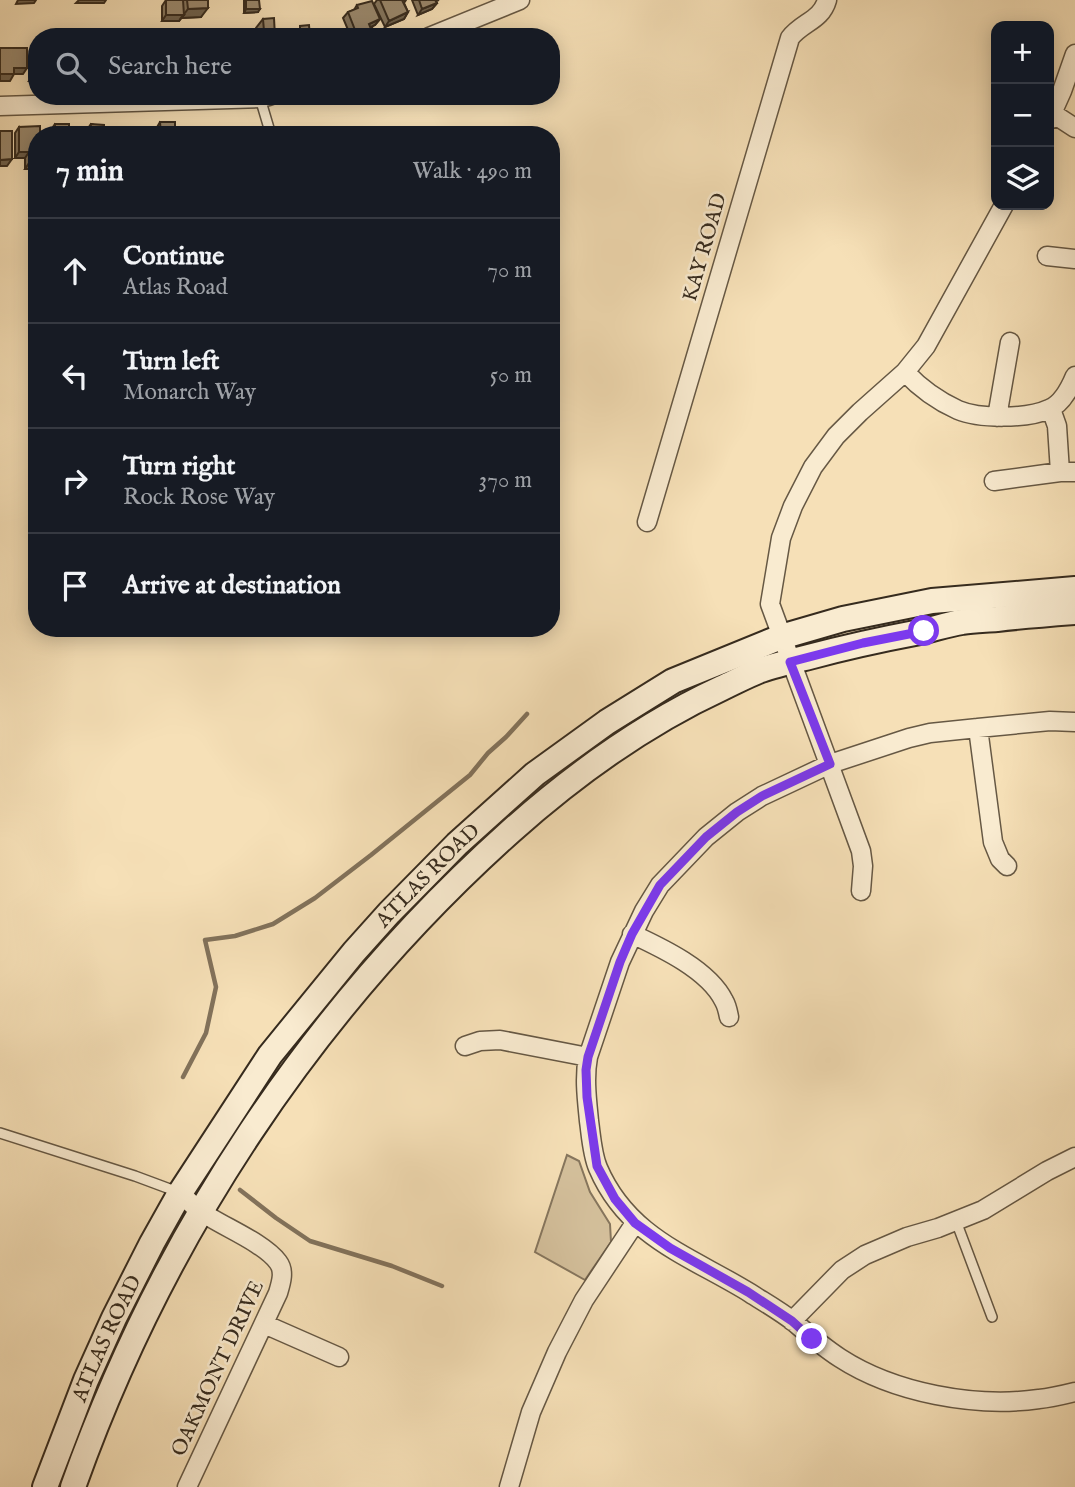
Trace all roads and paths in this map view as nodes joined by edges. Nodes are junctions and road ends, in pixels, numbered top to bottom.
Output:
1 (520, 0) edge
2 (827, 0) edge
3 (451, 28) edge
4 (1075, 54) edge
5 (29, 105) edge
6 (265, 105) edge
7 (0, 106) edge
8 (1054, 108) edge
9 (1054, 119) edge
10 (269, 126) edge
11 (1075, 128) edge
12 (1001, 210) edge
13 (1047, 256) dead end
14 (1075, 259) edge
15 (1010, 342) dead end
16 (905, 372) junction
17 (1075, 376) edge
18 (1051, 409) junction
19 (997, 417) junction
20 (1067, 472) edge
21 (994, 481) dead end
22 (647, 522) dead end
23 (1075, 589) edge
24 (1075, 612) edge
25 (781, 637) junction
26 (790, 662) junction
27 (1075, 722) edge
28 (978, 727) junction
29 (830, 764) junction
30 (1007, 866) dead end
31 (861, 891) dead end
32 (632, 934) junction
33 (729, 1017) dead end
34 (465, 1046) dead end
35 (588, 1057) junction
36 (0, 1133) edge
37 (1075, 1157) edge
38 (180, 1193) junction
39 (200, 1211) junction
40 (956, 1221) junction
41 (635, 1223) junction
42 (992, 1317) dead end
43 (792, 1321) junction
44 (264, 1324) junction
45 (339, 1357) dead end
46 (1075, 1392) edge
47 (194, 1485) edge
48 (45, 1487) edge
49 (72, 1487) edge
50 (509, 1487) edge

1 - 3 street
2 - 22 street, KAY ROAD
4 - 8 street
5 - 7 street
6 - 10 lane
9 - 11 street
12 - 16 street
13 - 14 street
15 - 19 street
16 - 19 street
16 - 25 street
17 - 18 street
18 - 19 street
18 - 20 street
20 - 21 street
23 - 25 street, ATLAS ROAD
24 - 26 street, ATLAS ROAD
25 - 26 street
25 - 38 street, ATLAS ROAD
26 - 29 street
26 - 39 street, ATLAS ROAD
27 - 28 street
28 - 29 street
28 - 30 street
29 - 31 street
29 - 32 street
32 - 33 street
32 - 35 street
34 - 35 street
35 - 41 street
36 - 38 lane
37 - 40 street
38 - 39 street, OAKMONT DRIVE
38 - 48 street, ATLAS ROAD
39 - 44 street, OAKMONT DRIVE
39 - 49 street, ATLAS ROAD
40 - 42 lane
40 - 43 street
41 - 43 street
41 - 50 street
43 - 46 street
44 - 45 street
44 - 47 street, OAKMONT DRIVE

